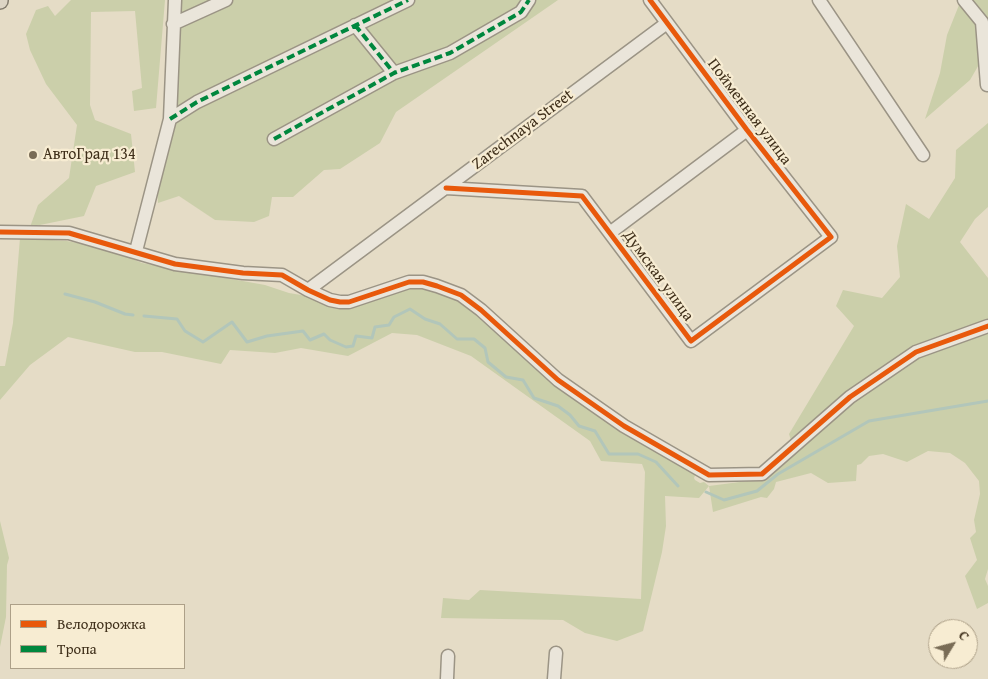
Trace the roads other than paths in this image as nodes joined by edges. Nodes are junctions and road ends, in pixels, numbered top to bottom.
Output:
1 (175, 0) edge
2 (226, 0) edge
3 (408, 0) edge
4 (529, 0) edge
5 (650, 0) edge
6 (819, 0) edge
7 (964, 0) edge
8 (667, 23) junction
9 (173, 24) junction
10 (356, 25) junction
11 (394, 74) junction
12 (987, 85) edge
13 (170, 119) junction
14 (747, 130) junction
15 (274, 139) dead end
16 (923, 155) dead end
17 (446, 188) junction
18 (0, 232) edge
19 (611, 232) junction
20 (831, 237) joint
21 (136, 251) junction
22 (308, 290) junction
23 (988, 326) edge
24 (556, 653) dead end
25 (448, 656) dead end
26 (447, 679) edge
27 (554, 679) edge

1 - 9 street
2 - 9 street
3 - 10 street
4 - 11 street
5 - 8 street, Пойменная улица
6 - 16 street
7 - 12 street
8 - 14 street, Пойменная улица
8 - 17 street, Zarechnaya Street
9 - 13 street
10 - 11 street
10 - 13 street
11 - 15 street
13 - 21 street
14 - 19 street
14 - 20 street, Пойменная улица
17 - 19 street, Думская улица
17 - 22 street, Zarechnaya Street
18 - 21 street
19 - 20 street, Думская улица
21 - 22 street
22 - 23 street
24 - 27 street
25 - 26 street

